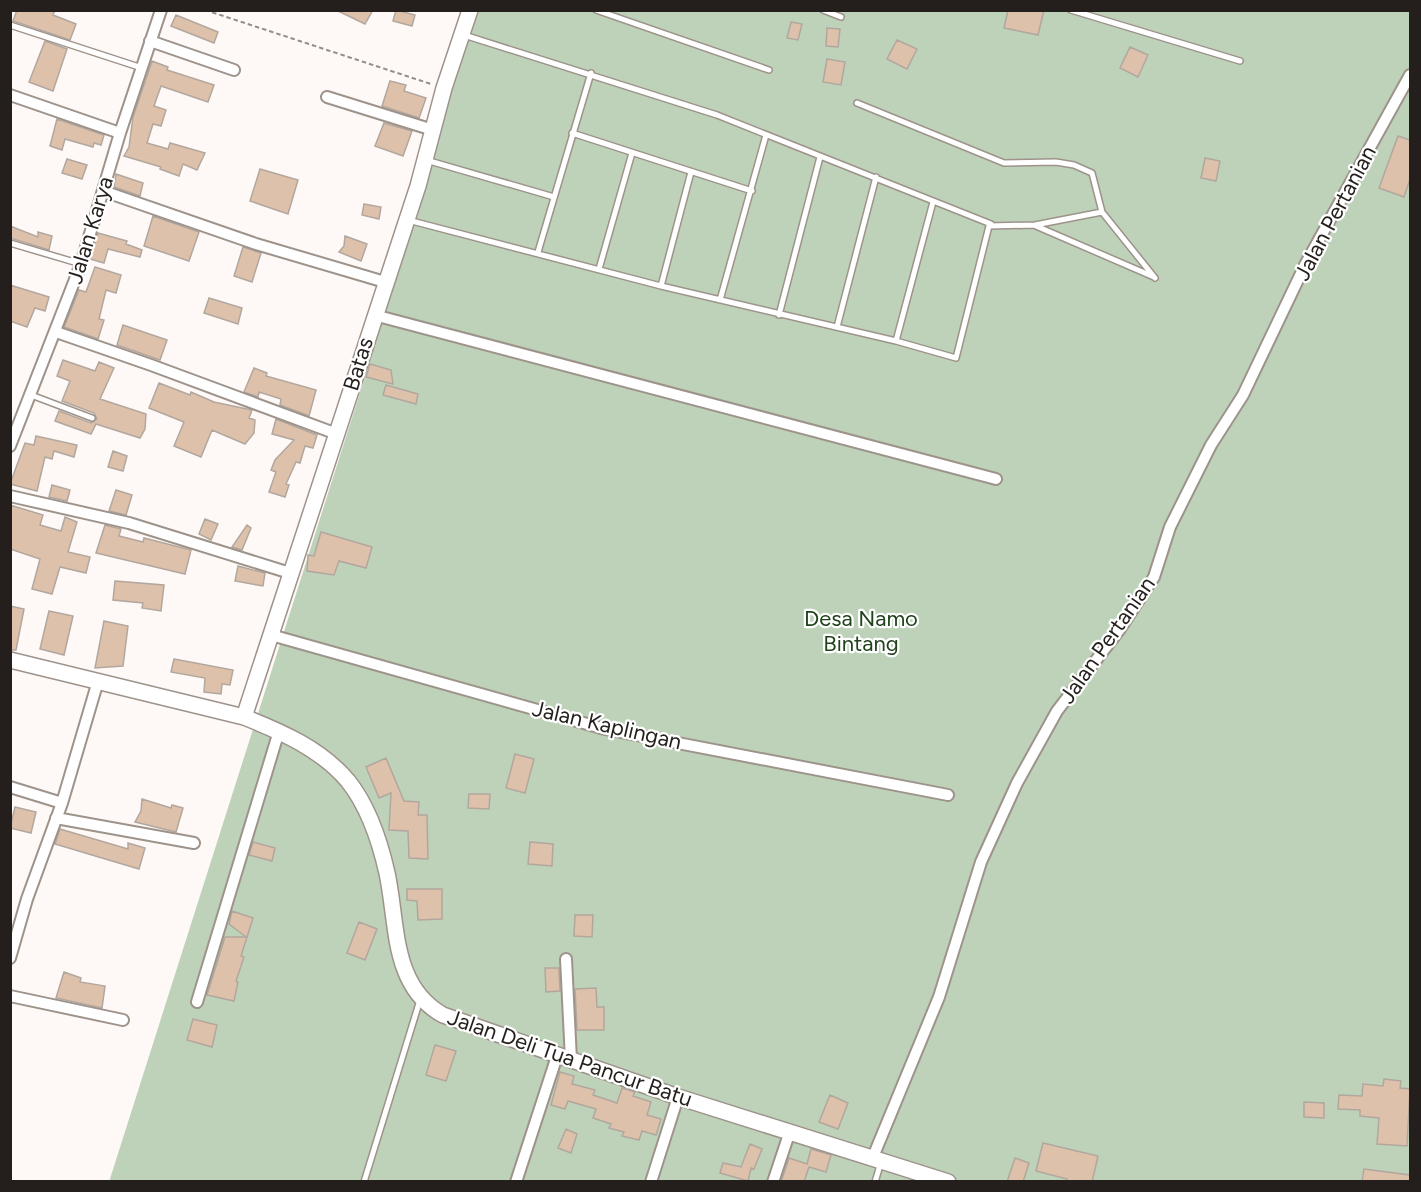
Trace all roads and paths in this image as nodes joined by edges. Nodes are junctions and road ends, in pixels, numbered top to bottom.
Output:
1 (161, 10) edge
2 (205, 10) edge
3 (470, 10) edge
4 (596, 10) edge
5 (823, 10) edge
6 (1071, 10) edge
7 (841, 17) dead end
8 (10, 25) edge
9 (462, 34) junction
10 (150, 41) junction
11 (1240, 61) dead end
12 (142, 68) junction
13 (234, 70) dead end
14 (769, 70) dead end
15 (591, 73) junction
16 (1410, 75) edge
17 (444, 88) junction
18 (10, 95) edge
19 (327, 97) dead end
20 (857, 103) dead end
21 (433, 130) junction
22 (120, 133) junction
23 (572, 134) junction
24 (766, 135) junction
25 (632, 153) junction
26 (820, 156) junction
27 (425, 160) junction
28 (691, 172) junction
29 (876, 177) junction
30 (103, 191) junction
31 (752, 191) junction
32 (554, 197) junction
33 (933, 202) junction
34 (1102, 212) junction
35 (406, 219) junction
36 (1035, 225) junction
37 (989, 226) junction
38 (10, 243) edge
39 (538, 252) junction
40 (81, 264) junction
41 (599, 269) junction
42 (385, 282) junction
43 (661, 286) junction
44 (720, 300) junction
45 (374, 315) junction
46 (779, 315) junction
47 (837, 327) junction
48 (56, 332) junction
49 (896, 340) junction
50 (31, 395) junction
51 (92, 418) dead end
52 (337, 434) junction
53 (10, 446) edge
54 (996, 480) dead end
55 (10, 496) edge
56 (290, 573) junction
57 (271, 635) junction
58 (10, 660) edge
59 (98, 681) junction
60 (244, 717) junction
61 (279, 731) junction
62 (10, 787) edge
63 (948, 795) dead end
64 (62, 803) junction
65 (56, 818) junction
66 (194, 843) dead end
67 (10, 958) edge
68 (566, 959) dead end
69 (10, 996) edge
70 (420, 998) junction
71 (197, 1002) dead end
72 (123, 1020) dead end
73 (564, 1058) junction
74 (678, 1096) junction
75 (790, 1131) junction
76 (878, 1159) junction
77 (364, 1182) edge
78 (516, 1182) edge
79 (651, 1182) edge
80 (773, 1182) edge
81 (875, 1182) edge
82 (948, 1182) edge

1 - 10 street, Jalan Karya
2 - 17 path
3 - 9 main road, Batas
4 - 14 lane
5 - 7 lane
6 - 11 lane
8 - 12 lane
9 - 15 lane
9 - 17 main road, Batas
10 - 12 street, Jalan Karya
10 - 13 street
12 - 22 street, Jalan Karya
15 - 23 lane
15 - 24 lane
16 - 76 street, Jalan Pertanian
17 - 21 main road, Batas
18 - 22 street
19 - 21 street
20 - 34 lane
21 - 27 main road, Batas
22 - 30 street, Jalan Karya
23 - 25 lane
23 - 32 lane
24 - 26 lane
24 - 31 lane
25 - 28 lane
25 - 41 lane
26 - 29 lane
26 - 46 lane
27 - 32 lane
27 - 35 main road, Batas
28 - 31 lane
28 - 43 lane
29 - 33 lane
29 - 47 lane
30 - 40 street, Jalan Karya
30 - 42 street
31 - 44 lane
32 - 39 lane
33 - 37 lane
33 - 49 lane
34 - 36 lane
34 - 36 lane
35 - 39 lane
35 - 42 main road, Batas
36 - 37 lane
37 - 49 lane
38 - 40 lane
39 - 41 lane
40 - 48 street, Jalan Karya
41 - 43 lane
42 - 45 main road, Batas
43 - 44 lane
44 - 46 lane
45 - 52 main road, Batas
45 - 54 street
46 - 47 lane
47 - 49 lane
48 - 50 street, Jalan Karya
48 - 52 street
50 - 51 lane
50 - 53 street, Jalan Karya
52 - 56 main road, Batas
55 - 56 street
56 - 57 main road, Batas
57 - 60 main road, Batas
57 - 63 street, Jalan Kaplingan
58 - 59 main road, Jalan Deli Tua Pancur Batu
59 - 60 main road, Jalan Deli Tua Pancur Batu
59 - 64 street
60 - 61 main road, Jalan Deli Tua Pancur Batu
61 - 70 main road, Jalan Deli Tua Pancur Batu
61 - 71 street
62 - 64 street
64 - 65 street
65 - 66 street
65 - 67 street
68 - 73 street
69 - 72 street
70 - 73 main road, Jalan Deli Tua Pancur Batu
70 - 77 lane
73 - 74 main road, Jalan Deli Tua Pancur Batu
73 - 78 street
74 - 75 main road, Jalan Deli Tua Pancur Batu
74 - 79 street
75 - 76 main road, Jalan Deli Tua Pancur Batu
75 - 80 street
76 - 81 lane
76 - 82 main road, Jalan Deli Tua Pancur Batu

